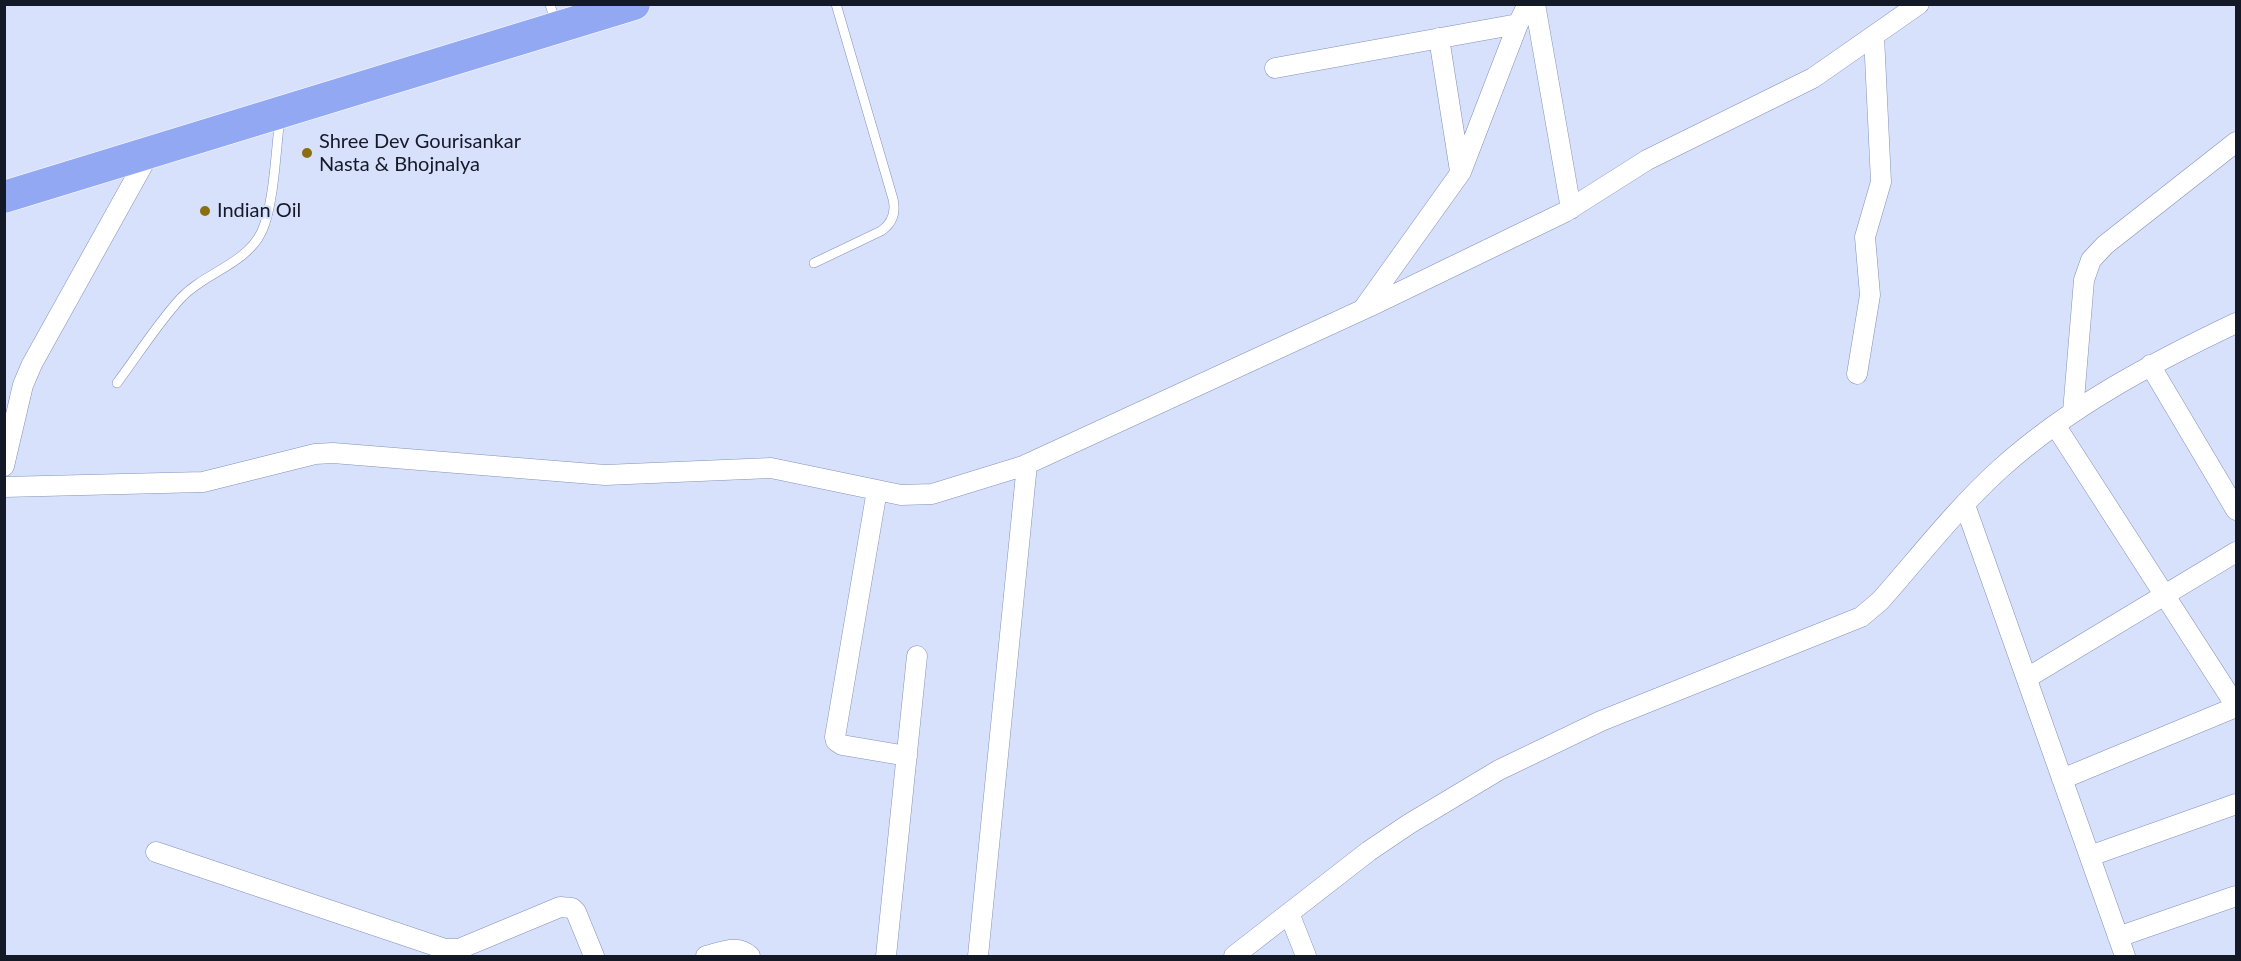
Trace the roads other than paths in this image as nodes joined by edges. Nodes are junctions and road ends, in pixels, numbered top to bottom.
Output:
1 (634, 4) edge
2 (836, 4) edge
3 (1528, 4) edge
4 (1535, 4) edge
5 (1919, 4) edge
6 (553, 16) edge
7 (1518, 24) junction
8 (1874, 36) junction
9 (1439, 38) junction
10 (1275, 68) dead end
11 (281, 112) junction
12 (2236, 142) edge
13 (150, 152) junction
14 (1461, 172) junction
15 (4, 197) edge
16 (1571, 208) junction
17 (814, 263) dead end
18 (1361, 311) junction
19 (2236, 323) edge
20 (2150, 365) junction
21 (1857, 374) dead end
22 (117, 383) dead end
23 (2073, 412) junction
24 (2055, 424) junction
25 (1027, 464) junction
26 (4, 466) edge
27 (4, 487) edge
28 (877, 490) junction
29 (1965, 505) junction
30 (2236, 510) edge
31 (2236, 552) edge
32 (2164, 596) junction
33 (917, 656) dead end
34 (2027, 678) junction
35 (2236, 706) edge
36 (907, 756) junction
37 (2062, 779) junction
38 (2236, 804) edge
39 (156, 852) dead end
40 (2090, 856) junction
41 (2236, 896) edge
42 (1289, 914) junction
43 (2118, 937) junction
44 (435, 952) edge
45 (594, 957) edge
46 (706, 957) edge
47 (750, 957) edge
48 (886, 957) edge
49 (978, 957) edge
50 (1234, 957) edge
51 (1306, 957) edge
52 (2125, 957) edge

1 - 6 highway
2 - 17 lane
3 - 7 street
4 - 16 street
5 - 8 street
6 - 11 highway
7 - 9 street
7 - 14 street
8 - 16 street
8 - 21 street
9 - 10 street
9 - 14 street
11 - 13 highway
11 - 22 lane
12 - 23 street
13 - 15 highway
13 - 26 street
14 - 18 street
16 - 18 street
18 - 25 street
19 - 20 street
20 - 23 street
20 - 30 street
23 - 24 street
24 - 29 street
24 - 32 street
25 - 28 street
25 - 49 street
27 - 28 street
28 - 36 street
29 - 34 street
29 - 42 street
31 - 32 street
32 - 34 street
32 - 35 street
33 - 36 street
34 - 37 street
35 - 37 street
36 - 48 street
37 - 40 street
38 - 40 street
39 - 44 street
40 - 43 street
41 - 43 street
42 - 50 street
42 - 51 street
43 - 52 street
44 - 45 street
46 - 47 street

